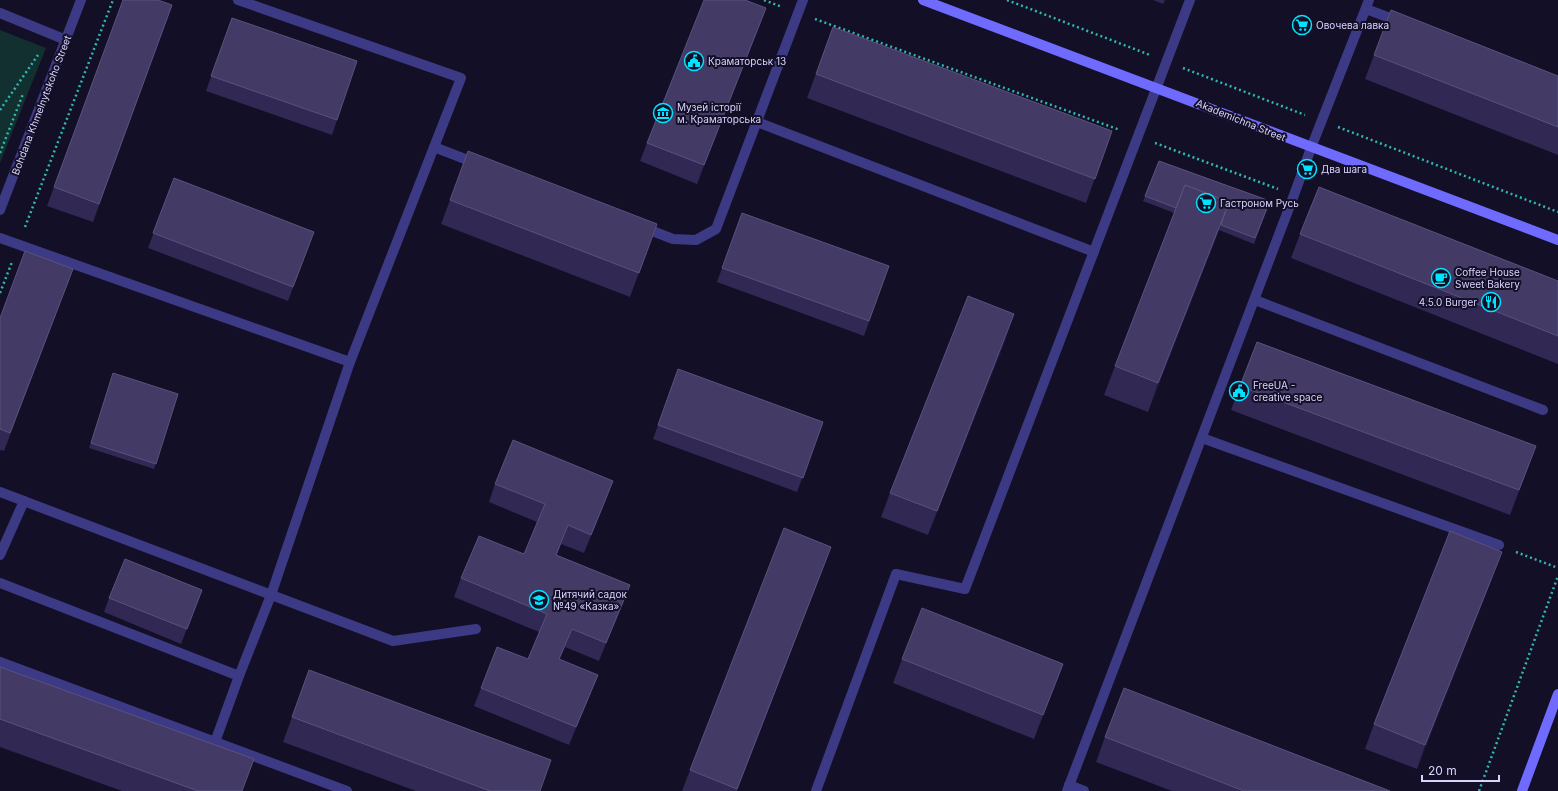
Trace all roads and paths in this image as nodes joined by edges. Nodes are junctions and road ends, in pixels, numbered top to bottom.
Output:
1 (81, 0) edge
2 (113, 0) edge
3 (238, 0) edge
4 (764, 0) edge
5 (803, 0) edge
6 (923, 0) edge
7 (1007, 0) edge
8 (1190, 0) edge
9 (1367, 4) edge
10 (0, 13) edge
11 (799, 13) junction
12 (1410, 26) edge
13 (66, 40) junction
14 (38, 55) dead end
15 (1167, 62) junction
16 (1157, 87) junction
17 (0, 110) edge
18 (1322, 121) junction
19 (757, 122) junction
20 (1138, 136) junction
21 (434, 147) junction
22 (1311, 148) junction
23 (485, 166) edge
24 (1294, 195) junction
25 (0, 210) edge
26 (1558, 212) edge
27 (630, 222) edge
28 (0, 238) edge
29 (1558, 240) edge
30 (18, 246) junction
31 (1094, 252) junction
32 (0, 293) edge
33 (1254, 300) junction
34 (350, 362) junction
35 (1543, 410) dead end
36 (1202, 438) junction
37 (0, 492) edge
38 (24, 501) junction
39 (1499, 545) joint
40 (0, 555) edge
41 (1558, 568) edge
42 (1558, 576) edge
43 (0, 583) edge
44 (271, 595) junction
45 (476, 629) dead end
46 (0, 662) edge
47 (239, 676) junction
48 (1558, 694) edge
49 (215, 742) junction
50 (1068, 788) edge
51 (347, 791) edge
52 (816, 791) edge
53 (1084, 791) edge
54 (1479, 791) edge
55 (1522, 791) edge

1 - 13 street, Bohdana Khmelnytskoho Street
2 - 30 path
3 - 21 street
4 - 11 path
5 - 11 street
6 - 16 street, Akademichna Street
7 - 15 path
8 - 15 street
9 - 12 street
9 - 18 street
10 - 13 street
11 - 19 street
11 - 20 path
13 - 25 street, Bohdana Khmelnytskoho Street
14 - 17 path
15 - 16 street
15 - 18 path
16 - 20 street
16 - 22 street, Akademichna Street
18 - 22 street
18 - 26 path
19 - 27 street
19 - 31 street
20 - 24 path
20 - 31 street
21 - 23 street
21 - 34 street
22 - 24 street
22 - 29 street, Akademichna Street
24 - 33 street
28 - 30 street
30 - 32 path
30 - 34 street
31 - 52 street
33 - 35 street
33 - 36 street
34 - 44 street
36 - 39 street
36 - 50 street
37 - 38 street
38 - 40 street
38 - 44 street
39 - 41 path
42 - 54 path
43 - 47 street
44 - 45 street
44 - 47 street
46 - 49 street
47 - 49 street
48 - 55 street
49 - 51 street
50 - 53 street

